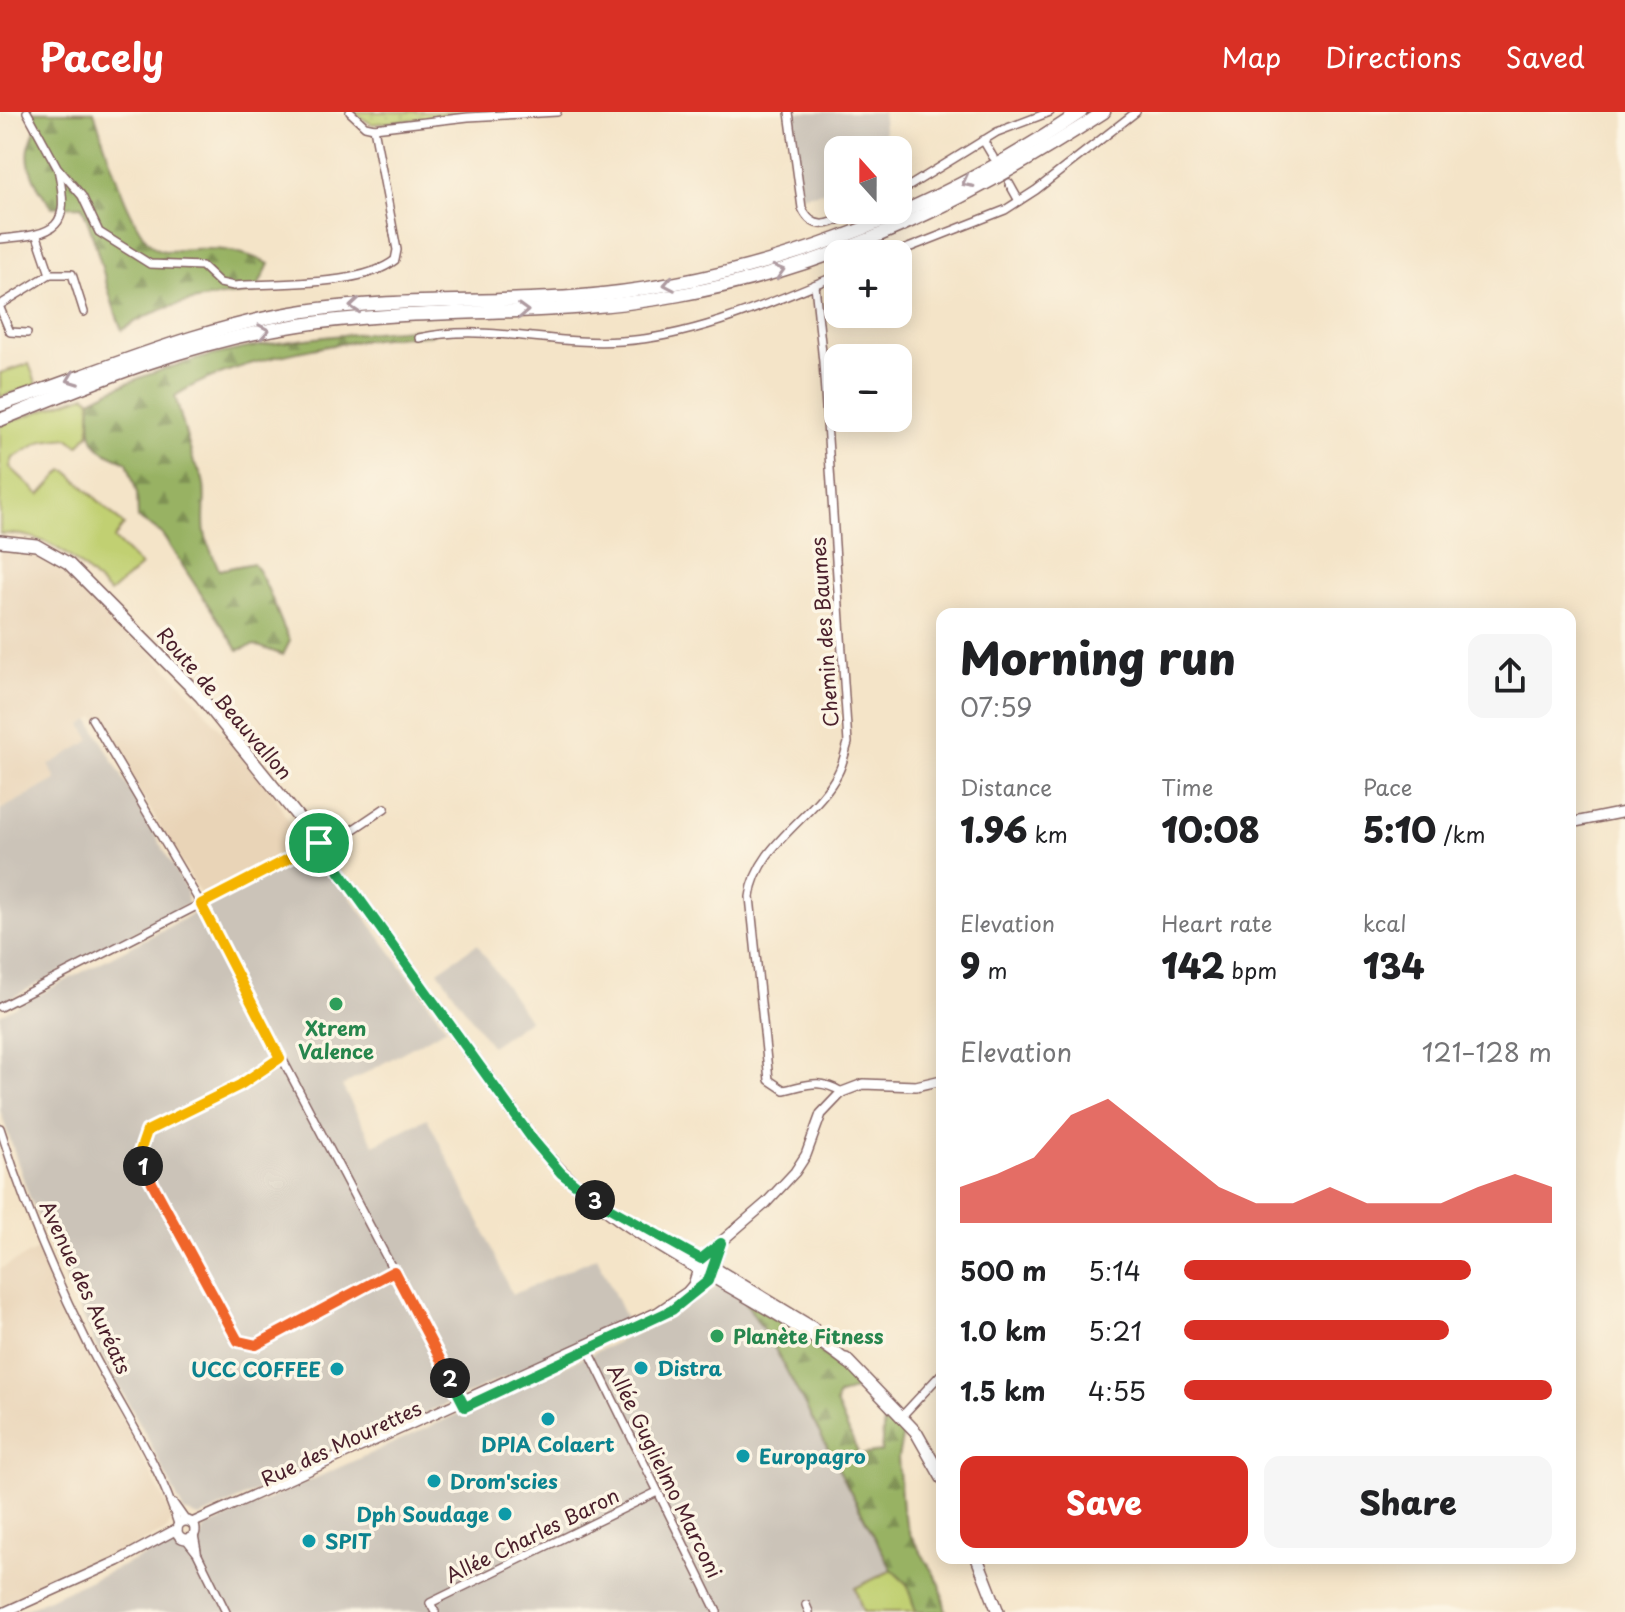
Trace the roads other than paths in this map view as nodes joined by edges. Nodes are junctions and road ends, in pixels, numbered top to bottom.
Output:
1 (27, 112) edge
2 (350, 112) edge
3 (557, 112) edge
4 (789, 112) edge
5 (1050, 112) edge
6 (1081, 112) edge
7 (1104, 112) edge
8 (1136, 112) edge
9 (374, 128) junction
10 (983, 140) junction
11 (993, 157) dead end
12 (57, 167) junction
13 (1009, 183) dead end
14 (912, 184) edge
15 (1019, 201) junction
16 (824, 224) edge
17 (37, 236) junction
18 (0, 239) edge
19 (912, 247) edge
20 (50, 274) junction
21 (824, 281) edge
22 (815, 285) junction
23 (0, 306) edge
24 (84, 312) dead end
25 (27, 333) dead end
26 (419, 338) dead end
27 (0, 405) edge
28 (0, 418) edge
29 (0, 541) edge
30 (92, 719) dead end
31 (385, 808) dead end
32 (1625, 812) edge
33 (1576, 822) edge
34 (321, 846) junction
35 (201, 904) junction
36 (0, 1007) edge
37 (280, 1058) junction
38 (936, 1081) edge
39 (842, 1092) junction
40 (0, 1128) edge
41 (721, 1243) junction
42 (700, 1263) junction
43 (394, 1271) junction
44 (712, 1271) junction
45 (587, 1347) junction
46 (936, 1379) edge
47 (463, 1404) junction
48 (902, 1416) junction
49 (936, 1467) edge
50 (657, 1492) junction
51 (186, 1530) junction
52 (979, 1564) edge
53 (5, 1612) edge
54 (226, 1612) edge
55 (435, 1612) edge
56 (717, 1612) edge
57 (998, 1612) edge

1 - 12 street
2 - 9 street
3 - 9 street
4 - 16 street
5 - 10 street
6 -> 27 highway
28 -> 7 highway
8 - 15 street
9 - 12 street
10 - 11 street
10 - 14 street
12 - 17 street
13 - 15 street
15 - 19 street
17 - 18 street
17 - 20 street
20 - 23 street
20 - 24 street
21 - 22 street
22 - 26 street
22 - 39 street, Chemin des Baumes
23 - 25 street
29 - 34 main road, Route de Beauvallon
30 - 35 street
31 - 34 street
32 - 33 street
34 - 35 street
34 - 42 main road, Route de Beauvallon
35 - 36 street
35 - 37 street
37 - 43 street
37 - 43 street
38 - 39 street
39 - 41 street, Rue des Mourettes
40 - 51 street, Avenue des Auréats
41 - 42 street, Rue des Mourettes
41 - 44 street
42 - 44 main road, Route de Beauvallon
42 - 45 street, Rue des Mourettes
43 - 47 street
44 - 45 street, Rue des Mourettes
44 - 48 main road, Route de Beauvallon
45 - 47 street, Rue des Mourettes
45 - 50 street, Allée Guglielmo Marconi
46 - 48 street
47 - 51 street, Rue des Mourettes
48 - 49 main road, Route de Beauvallon
50 - 55 street, Allée Charles Baron
50 - 56 street, Allée Guglielmo Marconi
51 - 53 street, Rue des Mourettes
51 - 54 street, Avenue des Auréats
52 - 57 main road

